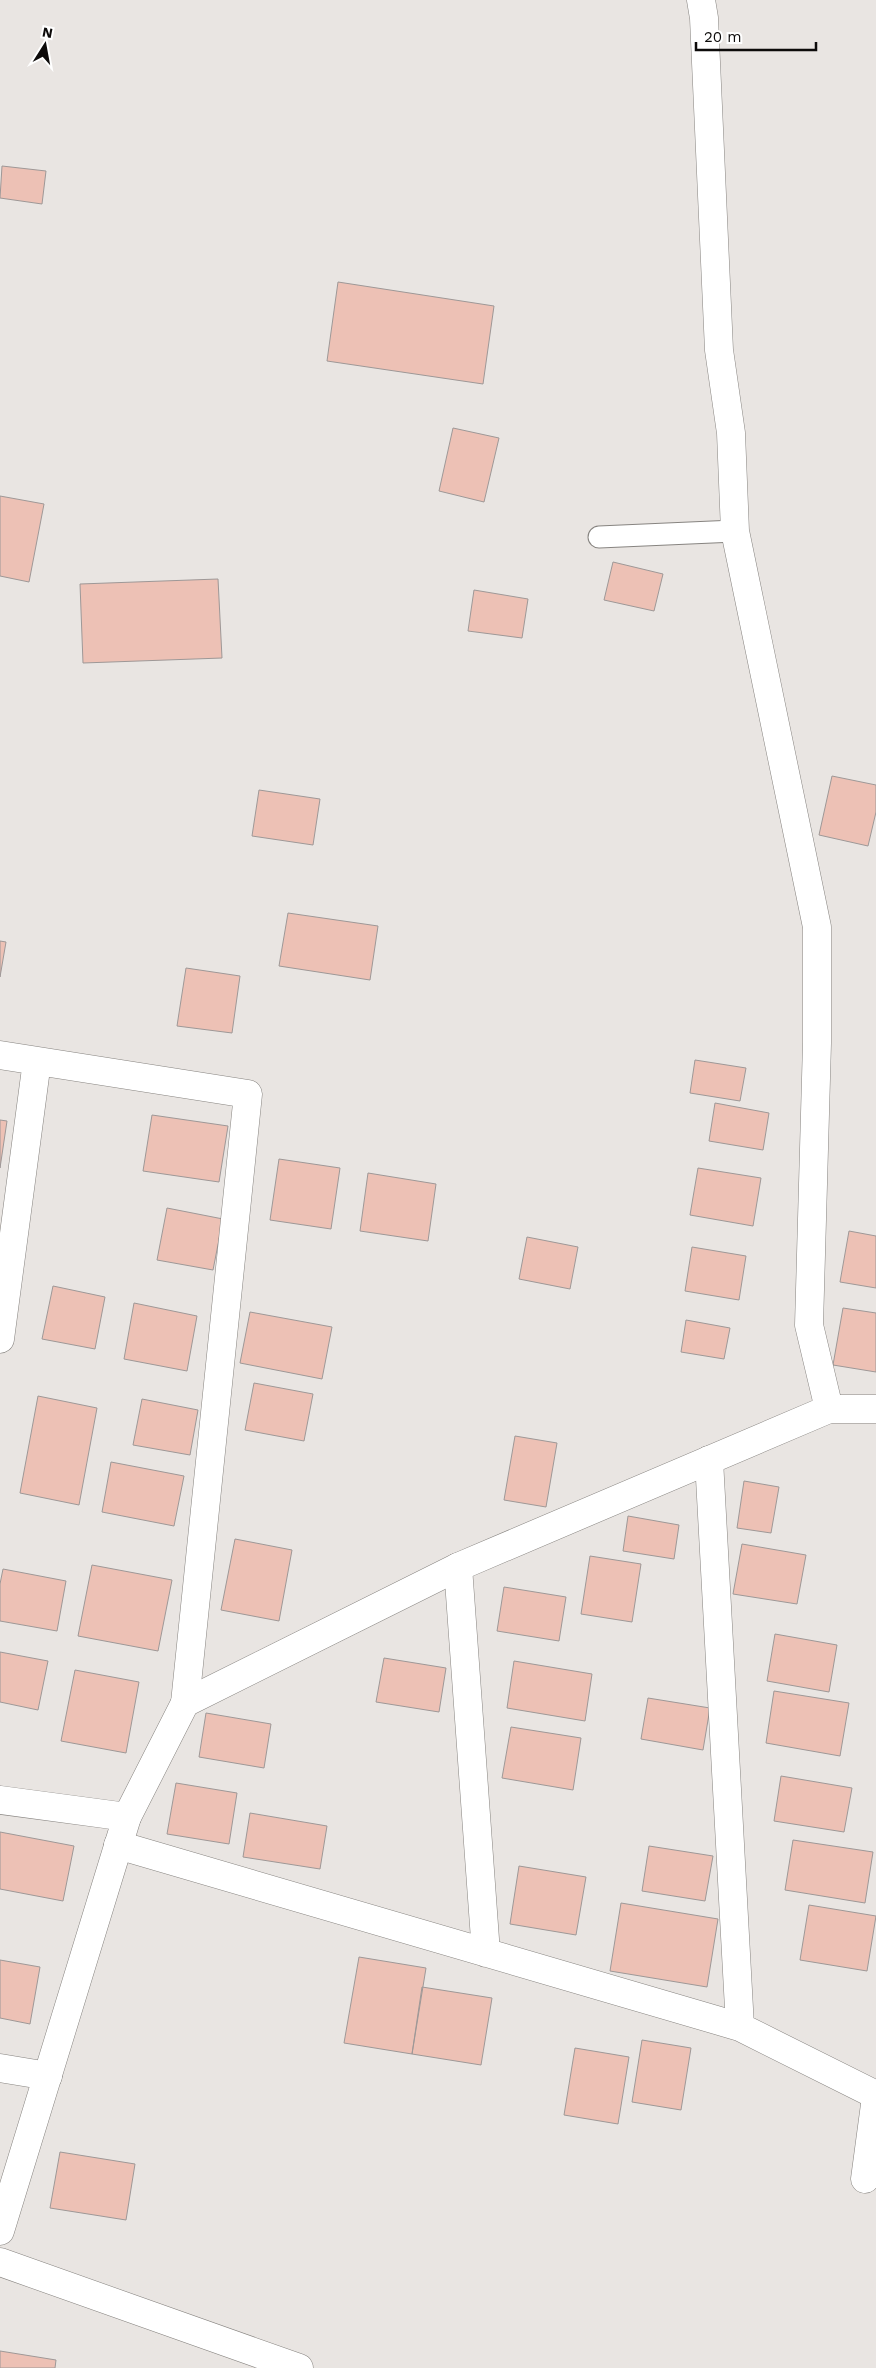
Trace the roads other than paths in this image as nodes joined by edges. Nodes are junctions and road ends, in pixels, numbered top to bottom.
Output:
1 (701, 0) edge
2 (735, 531) junction
3 (599, 537) dead end
4 (0, 1056) edge
5 (37, 1061) junction
6 (0, 1339) edge
7 (830, 1409) junction
8 (876, 1409) edge
9 (709, 1460) junction
10 (458, 1567) junction
11 (185, 1703) junction
12 (0, 1800) edge
13 (127, 1817) junction
14 (118, 1846) junction
15 (486, 1953) junction
16 (740, 2028) junction
17 (0, 2068) edge
18 (48, 2076) junction
19 (876, 2096) edge
20 (864, 2179) dead end
21 (0, 2232) edge
22 (0, 2262) edge
23 (298, 2368) edge

1 - 2 street
2 - 3 lane
2 - 7 street
4 - 5 street
5 - 6 street
5 - 11 street
7 - 8 street
7 - 9 street
9 - 10 street
9 - 16 street
10 - 11 street
10 - 15 street
11 - 13 street
12 - 13 street
13 - 14 street
14 - 15 street
14 - 18 street
15 - 16 street
16 - 19 street
17 - 18 street
18 - 21 street
19 - 20 street
22 - 23 street

